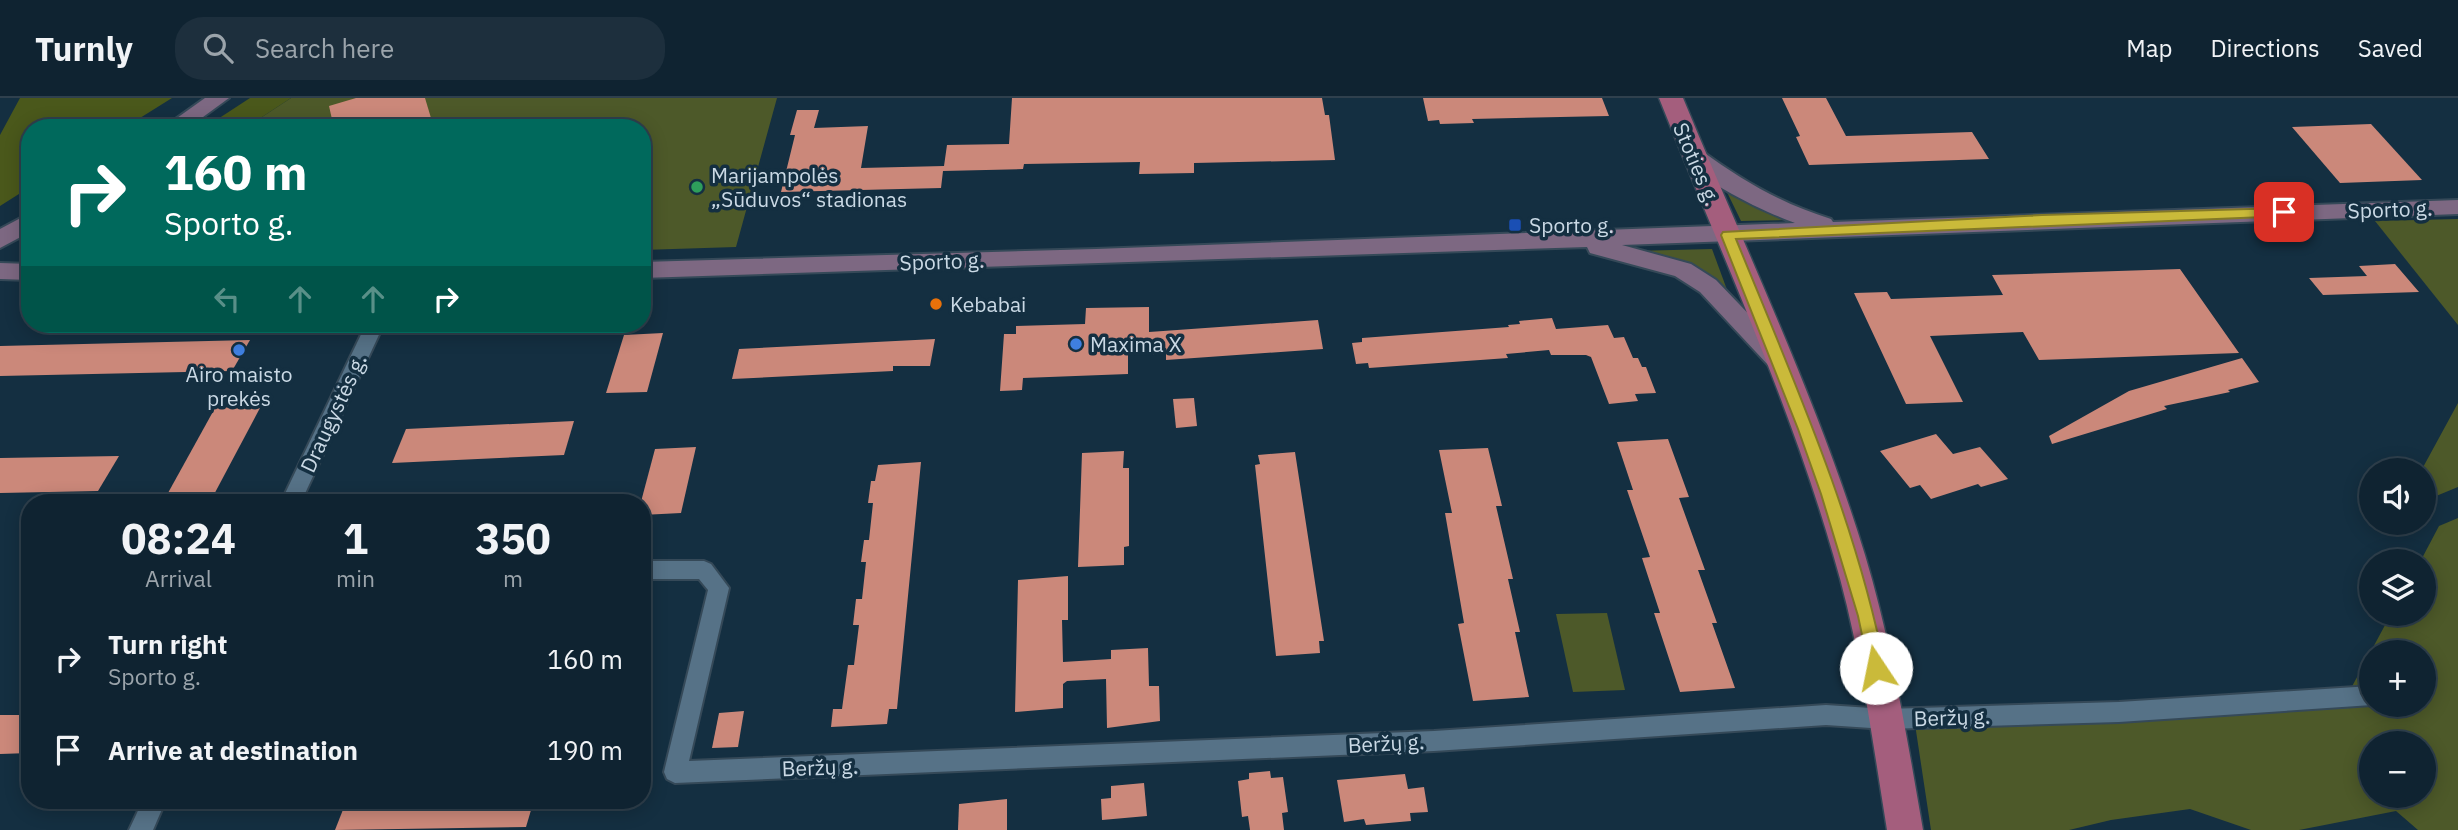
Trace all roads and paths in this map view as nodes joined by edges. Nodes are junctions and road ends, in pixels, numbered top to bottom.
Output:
1 (219, 98) edge
2 (1671, 98) edge
3 (187, 119) edge
4 (1694, 156) junction
5 (2458, 207) edge
6 (21, 227) edge
7 (1845, 230) junction
8 (1727, 235) junction
9 (1562, 238) junction
10 (0, 240) edge
11 (651, 270) edge
12 (0, 271) edge
13 (21, 272) edge
14 (371, 333) edge
15 (1777, 360) junction
16 (295, 494) edge
17 (651, 570) edge
18 (2359, 697) edge
19 (1886, 719) junction
20 (151, 809) edge
21 (141, 830) edge
22 (1905, 830) edge

1 - 3 street
2 - 4 main road, Stoties g.
4 - 7 street
4 - 8 main road, Stoties g.
5 - 7 street, Sporto g.
6 - 10 street
7 - 8 street, Sporto g.
8 - 9 street, Sporto g.
8 - 15 main road, Stoties g.
9 - 11 street, Sporto g.
9 - 15 street
12 - 13 street
14 - 16 street, Draugystės g.
15 - 19 main road, Stoties g.
17 - 19 street, Beržų g.
18 - 19 street, Beržų g.
19 - 22 main road, Stoties g.
20 - 21 street

